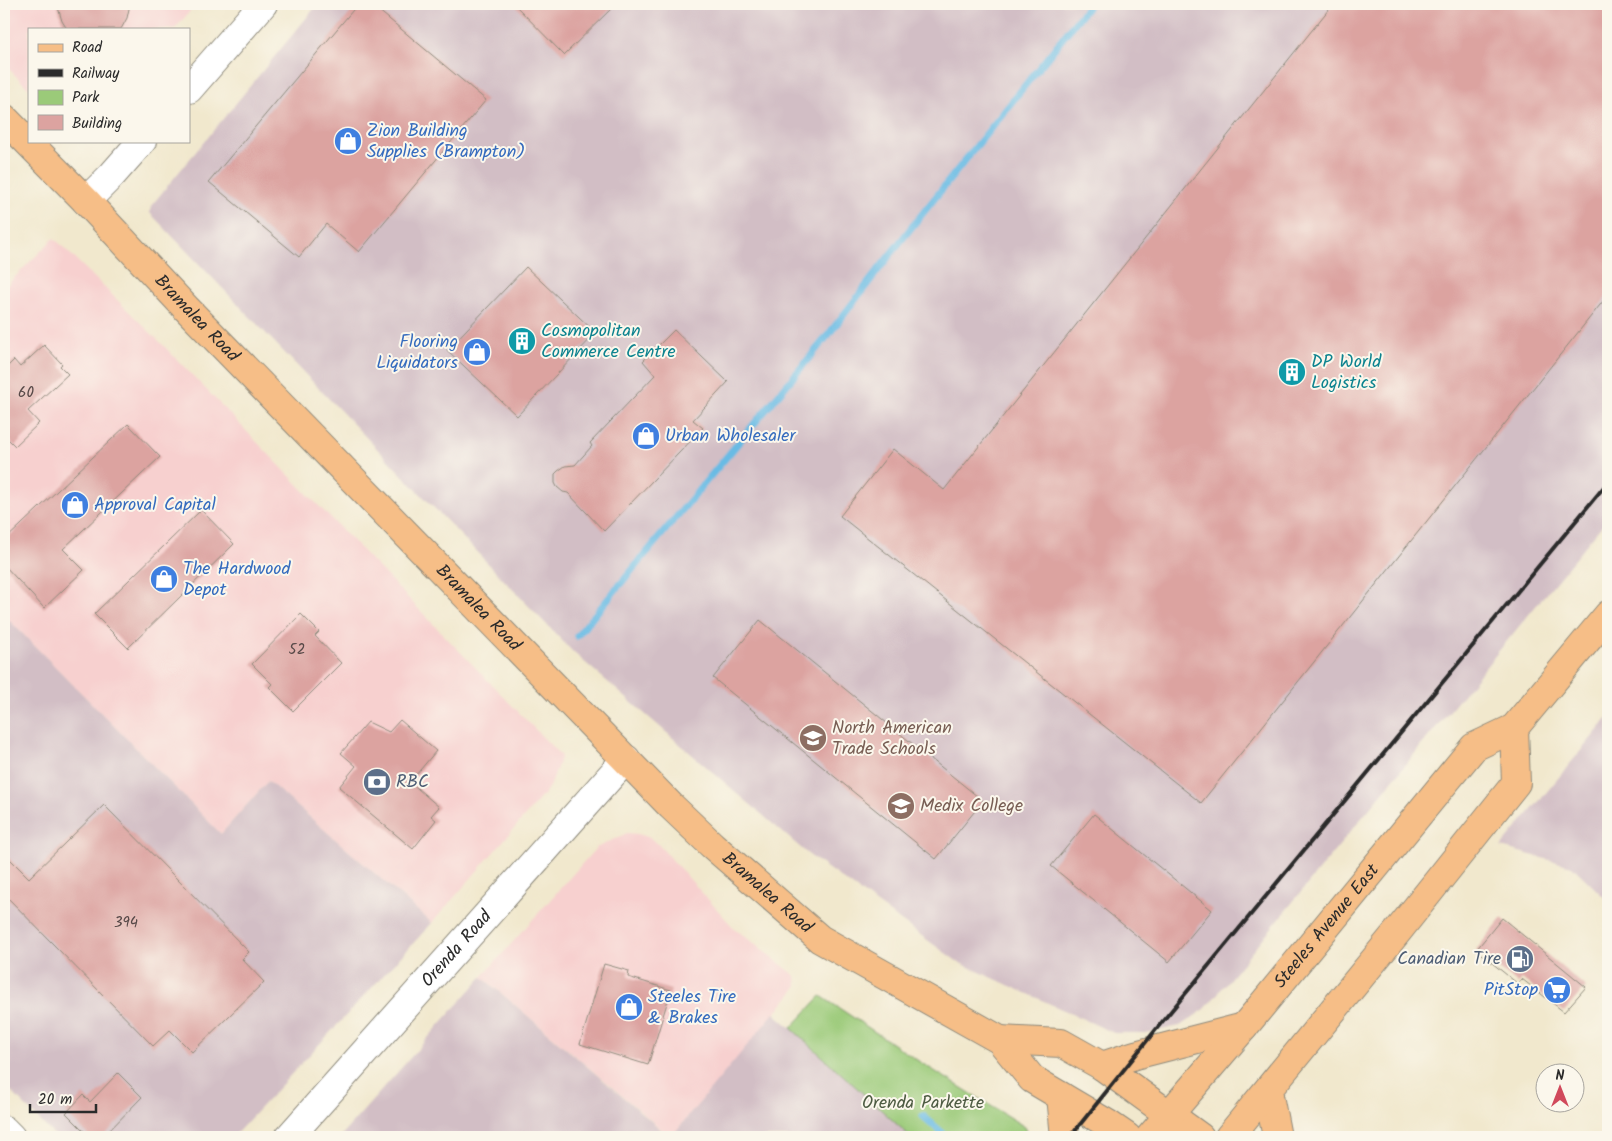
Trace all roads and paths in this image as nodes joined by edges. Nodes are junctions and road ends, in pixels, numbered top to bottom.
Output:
1 (262, 4) edge
2 (190, 88) edge
3 (4, 118) edge
4 (141, 142) edge
5 (86, 201) junction
6 (1608, 615) edge
7 (1514, 728) junction
8 (626, 759) junction
9 (1244, 1027) junction
10 (1000, 1040) junction
11 (1102, 1066) junction
12 (1268, 1091) junction
13 (1061, 1096) junction
14 (1170, 1115) junction
15 (4, 1130) edge
16 (11, 1137) edge
17 (289, 1137) edge
18 (1065, 1137) edge
19 (1127, 1137) edge
20 (1150, 1137) edge
21 (1200, 1137) edge
22 (1229, 1137) edge
23 (1277, 1137) edge

1 - 2 street
3 - 5 main road, Bramalea Road
4 - 5 street
5 - 8 main road, Bramalea Road
6 - 7 main road, Steeles Avenue East
7 - 9 main road, Steeles Avenue East
7 - 12 main road
8 - 10 main road, Bramalea Road
8 - 17 street, Orenda Road
9 - 11 main road
9 - 14 main road, Steeles Avenue East
10 - 11 main road, Bramalea Road
10 - 13 main road, Bramalea Road
11 - 14 main road, Bramalea Road
12 - 22 main road
12 - 23 main road
13 - 18 main road
13 - 19 main road, Bramalea Road
14 - 20 main road, Steeles Avenue East
14 - 21 main road, Bramalea Road
15 - 16 street

